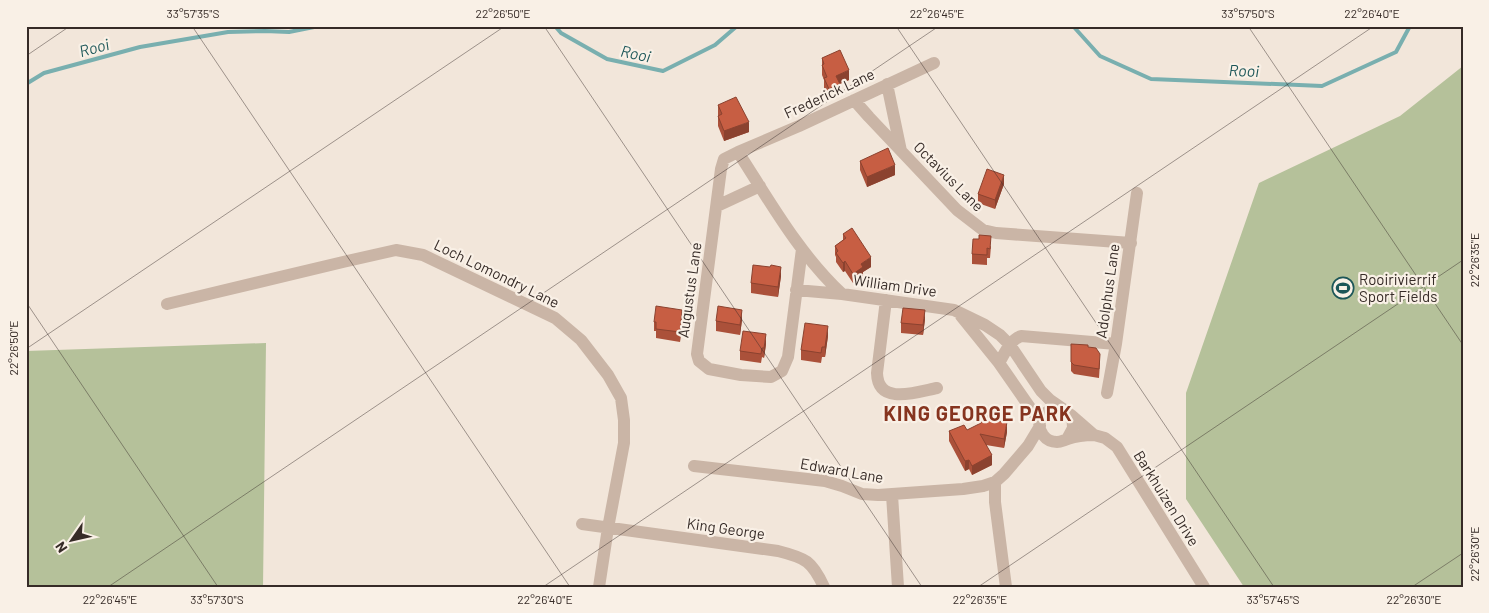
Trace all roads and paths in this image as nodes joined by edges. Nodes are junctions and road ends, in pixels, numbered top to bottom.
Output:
1 (934, 63) dead end
2 (888, 84) junction
3 (854, 100) junction
4 (901, 151) junction
5 (738, 152) junction
6 (760, 186) junction
7 (1137, 193) dead end
8 (717, 206) junction
9 (1131, 243) junction
10 (802, 249) junction
11 (796, 290) junction
12 (842, 294) junction
13 (886, 300) junction
14 (167, 304) dead end
15 (954, 310) junction
16 (1010, 344) junction
17 (1116, 344) junction
18 (999, 363) junction
19 (936, 388) dead end
20 (1107, 393) dead end
21 (1067, 412) junction
22 (1040, 424) junction
23 (1094, 435) junction
24 (1067, 439) junction
25 (1052, 441) junction
26 (1028, 446) junction
27 (694, 466) dead end
28 (995, 482) junction
29 (892, 495) junction
30 (582, 524) dead end
31 (608, 528) junction
32 (599, 587) edge
33 (824, 587) edge
34 (898, 587) edge
35 (1006, 587) edge
36 (1204, 587) edge

1 - 2 street, Frederick Lane
2 - 3 street, Frederick Lane
2 - 4 street
3 - 4 street, Octavius Lane
3 - 5 street, Frederick Lane
4 - 9 street, Octavius Lane
5 - 6 street, William Drive
5 - 8 street, Augustus Lane
6 - 8 street
6 - 10 street, William Drive
7 - 9 street, Adolphus Lane
8 - 11 street, Augustus Lane
9 - 17 street, Adolphus Lane
10 - 11 street, Augustus Lane
10 - 12 street, William Drive
11 - 12 street
12 - 13 street, William Drive
13 - 15 street, William Drive
13 - 19 street
14 - 31 street, Loch Lomondry Lane
15 - 16 street, William Drive
15 - 18 street
16 - 17 street
16 - 18 street
16 - 21 street, William Drive
17 - 20 street, Adolphus Lane
18 - 22 street
21 - 22 street
21 - 23 street, Barkhuizen Drive
21 - 24 street
22 - 25 street
22 - 26 street
23 - 24 street
23 - 36 street, Barkhuizen Drive
24 - 25 street
25 - 26 street
26 - 28 street
27 - 29 street, Edward Lane
28 - 29 street, Edward Lane
28 - 35 street
29 - 34 street
30 - 31 street, King George
31 - 32 street, Loch Lomondry Lane
31 - 33 street, King George

